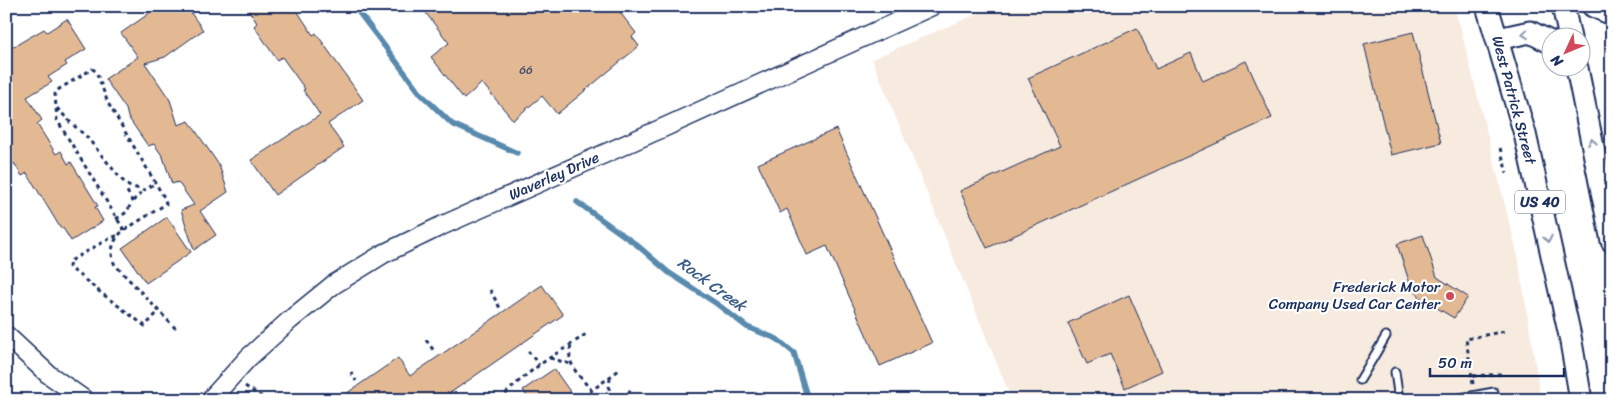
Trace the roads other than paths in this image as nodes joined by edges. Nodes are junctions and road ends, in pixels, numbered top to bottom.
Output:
1 (932, 6) edge
2 (1487, 6) edge
3 (1563, 6) edge
4 (1592, 6) edge
5 (1612, 14) edge
6 (1568, 28) edge
7 (1540, 37) edge
8 (1498, 40) junction
9 (1572, 78) edge
10 (1579, 78) edge
11 (1584, 99) junction
12 (1612, 241) edge
13 (6, 335) edge
14 (1386, 336) dead end
15 (1395, 372) dead end
16 (1360, 380) dead end
17 (1494, 392) dead end
18 (85, 400) edge
19 (210, 400) edge
20 (1400, 400) edge
21 (1450, 400) edge
22 (1581, 400) edge

1 - 19 street, Waverley Drive
2 - 8 main road, West Patrick Street / US 40
3 - 6 main road
4 - 5 main road
7 -> 8 main road
8 -> 22 main road, West Patrick Street / US 40
9 - 11 main road
10 - 11 main road
12 -> 11 main road
13 - 18 street
14 - 16 lane
15 - 20 lane
17 - 21 lane

